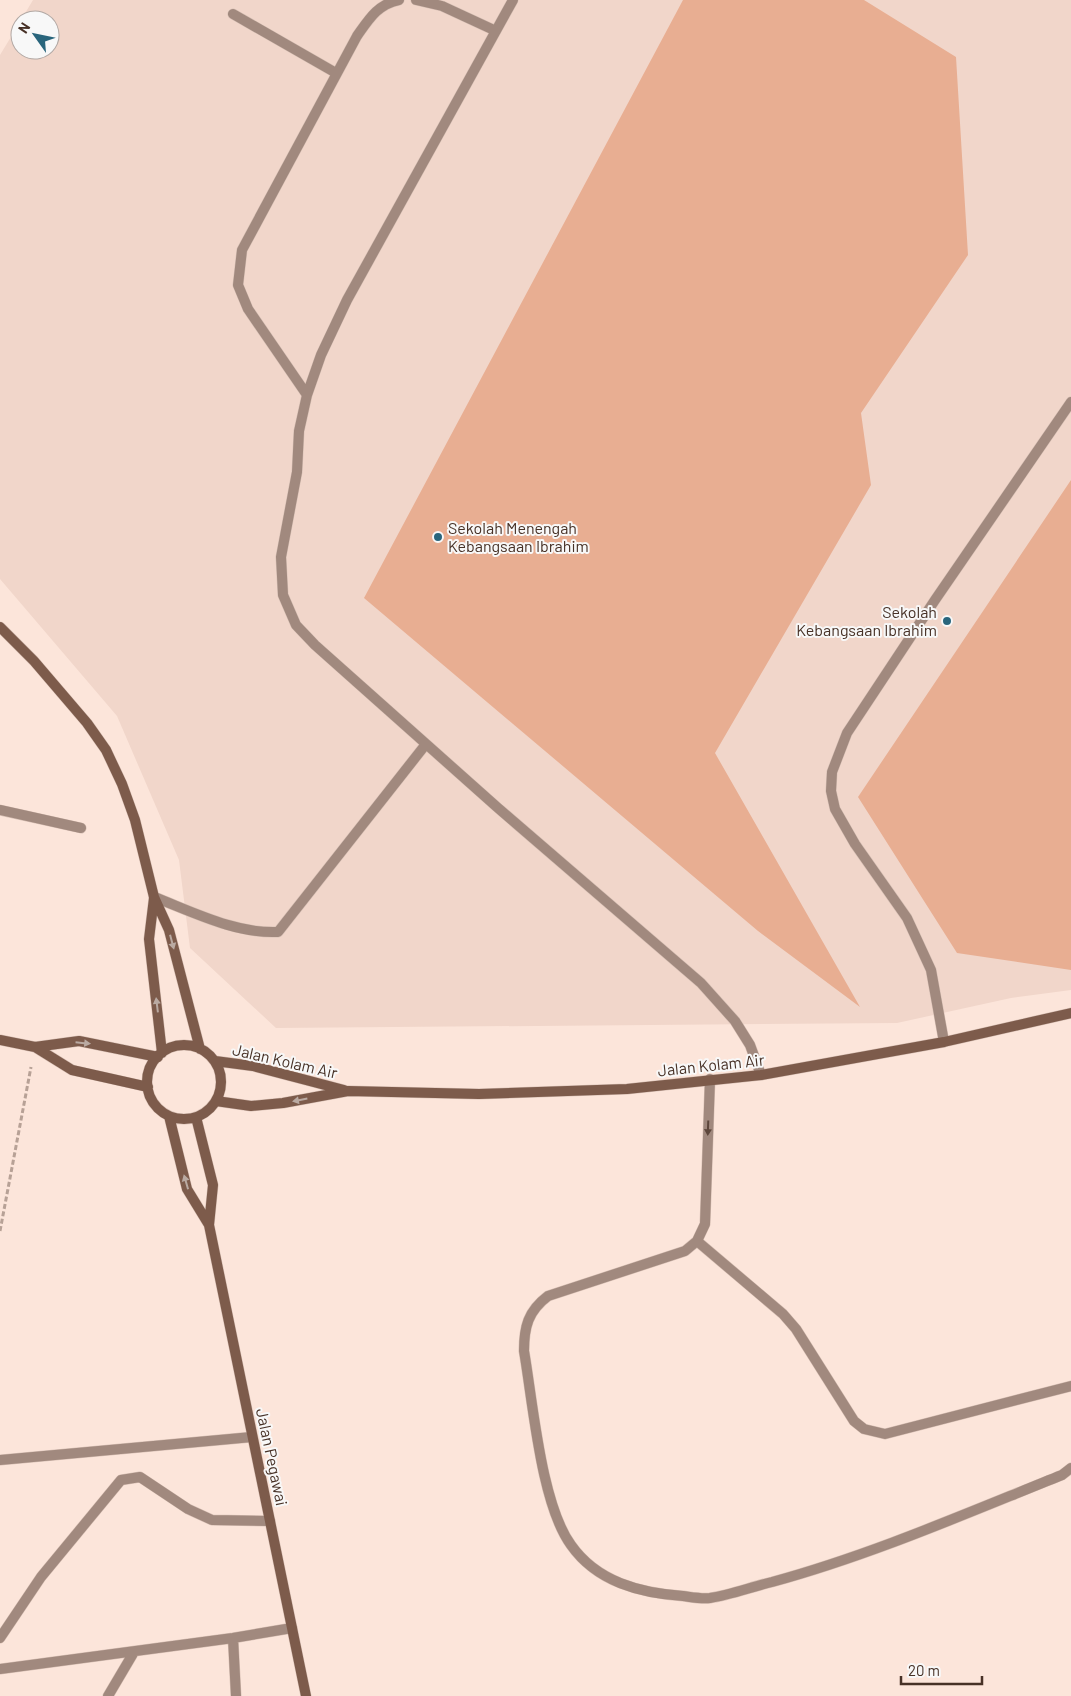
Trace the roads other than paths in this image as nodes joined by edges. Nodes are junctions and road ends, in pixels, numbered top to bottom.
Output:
1 (399, 0) edge
2 (416, 0) edge
3 (513, 0) edge
4 (233, 14) dead end
5 (496, 31) junction
6 (336, 73) junction
7 (307, 395) junction
8 (1071, 402) edge
9 (1, 630) edge
10 (426, 744) junction
11 (0, 810) edge
12 (81, 828) dead end
13 (154, 897) junction
14 (1071, 1013) edge
15 (0, 1040) edge
16 (944, 1042) junction
17 (35, 1047) junction
18 (200, 1049) junction
19 (160, 1055) junction
20 (215, 1061) junction
21 (761, 1075) junction
22 (710, 1079) junction
23 (148, 1087) junction
24 (348, 1090) junction
25 (216, 1101) junction
26 (169, 1116) junction
27 (196, 1117) junction
28 (209, 1225) junction
29 (697, 1241) junction
30 (1071, 1386) edge
31 (252, 1437) junction
32 (0, 1460) edge
33 (1071, 1468) edge
34 (270, 1521) junction
35 (292, 1628) junction
36 (0, 1638) edge
37 (234, 1638) junction
38 (134, 1652) junction
39 (0, 1669) edge
40 (108, 1696) edge
41 (236, 1696) edge
42 (306, 1696) edge

1 - 6 street
2 - 5 street
3 - 5 street
4 - 6 street
5 - 7 street
6 - 7 street
7 - 10 street
8 - 16 street
9 - 13 main road
10 - 13 street
10 - 21 street
11 - 12 street
13 -> 18 main road
19 -> 13 main road
14 - 16 main road, Jalan Kolam Air
15 - 17 main road
16 - 21 main road, Jalan Kolam Air
17 -> 19 main road
17 - 23 main road
18 - 19 main road
18 - 20 main road
19 - 23 main road
20 - 24 main road, Jalan Kolam Air
20 - 25 main road
21 - 22 main road, Jalan Kolam Air
22 - 24 main road, Jalan Kolam Air
22 -> 29 street
23 - 26 main road
24 -> 25 main road, Jalan Kolam Air
25 - 27 main road
26 - 27 main road
28 -> 26 main road, Jalan Pegawai
27 - 28 main road, Jalan Pegawai
28 - 31 main road, Jalan Pegawai
29 - 30 street
29 - 33 street
31 - 32 street
31 - 34 main road, Jalan Pegawai
34 - 35 main road, Jalan Pegawai
34 - 36 street
35 - 37 street
35 - 42 main road, Jalan Pegawai
37 - 38 street
37 - 41 street
38 - 39 street
38 - 40 street

